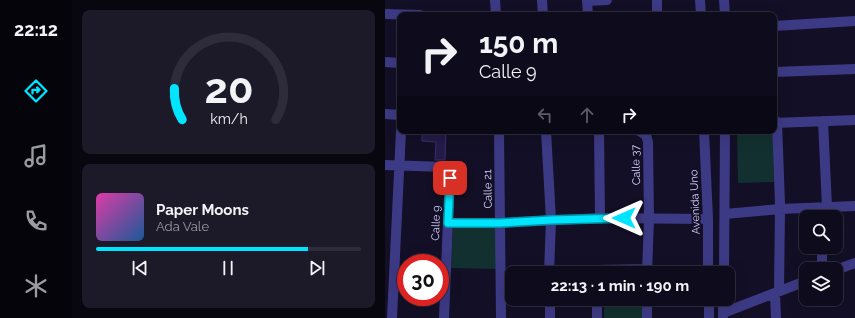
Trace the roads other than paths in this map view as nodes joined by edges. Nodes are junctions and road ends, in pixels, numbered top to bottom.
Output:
1 (495, 0) edge
2 (542, 0) edge
3 (587, 0) edge
4 (607, 0) edge
5 (657, 0) edge
6 (700, 0) edge
7 (724, 0) edge
8 (496, 12) edge
9 (543, 12) edge
10 (588, 12) edge
11 (657, 12) edge
12 (701, 12) edge
13 (725, 12) edge
14 (385, 14) edge
15 (397, 15) edge
16 (855, 21) edge
17 (777, 26) edge
18 (385, 62) edge
19 (397, 63) edge
20 (855, 69) edge
21 (777, 72) edge
22 (385, 114) edge
23 (397, 115) edge
24 (855, 120) edge
25 (823, 121) junction
26 (777, 123) edge
27 (401, 134) edge
28 (499, 134) edge
29 (546, 134) edge
30 (599, 134) edge
31 (644, 134) edge
32 (704, 134) edge
33 (725, 134) edge
34 (776, 134) edge
35 (385, 165) edge
36 (400, 165) junction
37 (855, 206) edge
38 (780, 207) junction
39 (824, 210) edge
40 (725, 214) junction
41 (600, 218) junction
42 (649, 218) junction
43 (708, 219) junction
44 (551, 220) junction
45 (448, 223) junction
46 (500, 223) junction
47 (855, 263) edge
48 (549, 266) edge
49 (647, 266) edge
50 (709, 266) edge
51 (724, 266) edge
52 (843, 267) edge
53 (799, 284) edge
54 (777, 292) junction
55 (550, 306) edge
56 (597, 306) edge
57 (647, 306) edge
58 (709, 306) edge
59 (723, 315) edge
60 (392, 318) edge
61 (444, 318) edge
62 (501, 318) edge
63 (550, 318) edge
64 (597, 318) edge
65 (647, 318) edge
66 (709, 318) edge
67 (776, 318) edge

1 - 8 street
2 - 9 street
3 - 4 street
3 - 10 street
5 - 11 street
6 - 12 street
7 - 13 street
14 - 15 street
16 - 17 street
18 - 19 street
20 - 21 street
22 - 23 street
24 - 25 street
25 - 26 street
25 - 39 street
27 - 36 street
28 - 46 street, Calle 21
29 - 44 street
30 - 41 street
31 - 42 street, Calle 37
32 - 43 street, Avenida Uno
33 - 40 street
34 - 38 street
35 - 36 street, Calle 9
36 - 45 street, Calle 9
36 - 60 street
37 - 39 street
38 - 39 street
38 - 40 street
38 - 54 street
40 - 51 street
41 - 42 street
41 - 44 street
42 - 43 street
42 - 49 street, Calle 37
43 - 50 street, Avenida Uno
44 - 46 street
44 - 48 street
45 - 46 street
45 - 61 street, Calle 9
46 - 62 street, Calle 21
47 - 52 street
53 - 54 street
54 - 59 street
54 - 67 street
55 - 63 street
56 - 64 street
57 - 65 street
58 - 66 street

